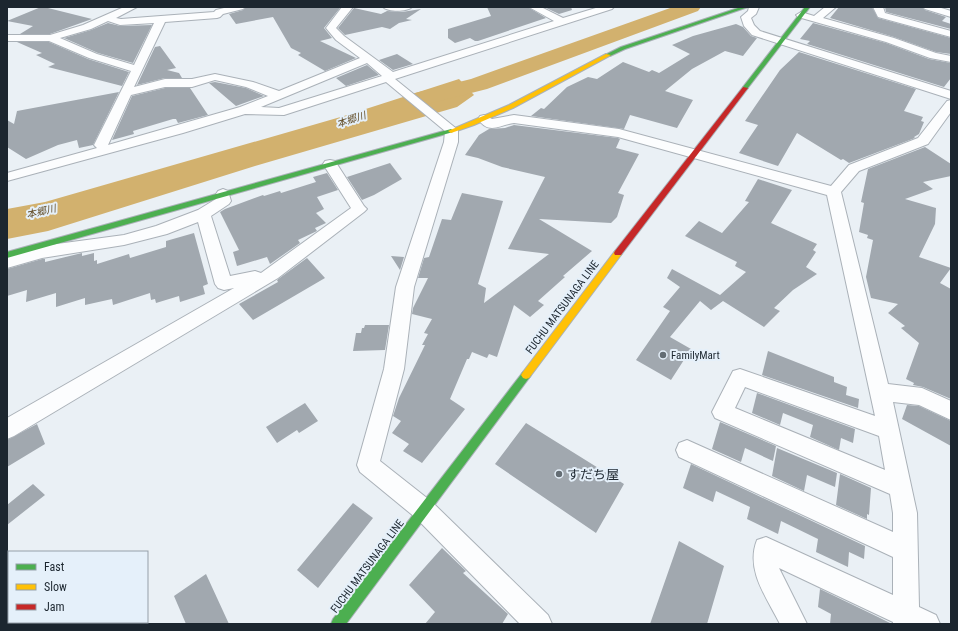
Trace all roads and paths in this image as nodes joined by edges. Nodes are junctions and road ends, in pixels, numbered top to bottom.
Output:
1 (132, 7) edge
2 (240, 7) edge
3 (348, 7) edge
4 (388, 7) edge
5 (407, 7) edge
6 (534, 7) edge
7 (610, 7) edge
8 (746, 7) edge
9 (754, 7) edge
10 (831, 7) edge
11 (878, 7) edge
12 (928, 7) edge
13 (804, 11) edge
14 (951, 14) edge
15 (107, 18) junction
16 (161, 20) junction
17 (816, 20) junction
18 (563, 22) junction
19 (949, 32) edge
20 (7, 38) edge
21 (51, 38) junction
22 (890, 40) junction
23 (780, 41) junction
24 (368, 59) junction
25 (951, 59) edge
26 (137, 69) junction
27 (391, 81) junction
28 (126, 93) junction
29 (951, 95) edge
30 (280, 96) junction
31 (951, 104) edge
32 (244, 110) junction
33 (484, 119) junction
34 (178, 130) junction
35 (452, 130) junction
36 (101, 145) junction
37 (693, 154) junction
38 (330, 164) junction
39 (7, 165) edge
40 (13, 175) edge
41 (834, 192) junction
42 (223, 194) junction
43 (204, 214) junction
44 (7, 255) edge
45 (7, 262) edge
46 (272, 274) junction
47 (879, 391) junction
48 (951, 411) edge
49 (888, 426) junction
50 (7, 429) edge
51 (687, 450) dead end
52 (900, 487) junction
53 (424, 510) junction
54 (906, 550) junction
55 (913, 621) edge
56 (338, 624) edge
57 (539, 624) edge
58 (794, 624) edge

1 - 15 street
2 - 16 street
3 - 24 street
4 - 5 street
6 - 18 street
7 - 18 street
8 - 33 street
9 - 23 street
10 - 17 street
11 - 19 street
12 - 14 street
13 - 17 street
13 - 23 street, FUCHU MATSUNAGA LINE
15 - 16 street
15 - 21 street
16 - 26 street
17 - 22 street
18 - 27 street
19 - 22 street
20 - 21 street
21 - 26 street
22 - 25 street
23 - 29 street
23 - 37 street, FUCHU MATSUNAGA LINE
24 - 27 street
24 - 30 street
26 - 28 street
27 - 32 street
27 - 35 street
28 - 30 street
28 - 36 street
30 - 32 street
31 - 41 street
32 - 34 street
33 - 35 street
33 - 37 street
34 - 36 street
34 - 40 street
35 - 38 street
35 - 53 street
36 - 40 street
37 - 41 street
37 - 53 street, FUCHU MATSUNAGA LINE
38 - 42 street
38 - 46 street
39 - 40 street
41 - 47 street
42 - 43 street
42 - 44 street
43 - 45 street
43 - 46 street
46 - 50 street
47 - 48 street
47 - 49 street
49 - 52 street
49 - 52 street
51 - 54 street
52 - 54 street
53 - 56 street, FUCHU MATSUNAGA LINE
53 - 57 street
54 - 55 street
55 - 58 street

